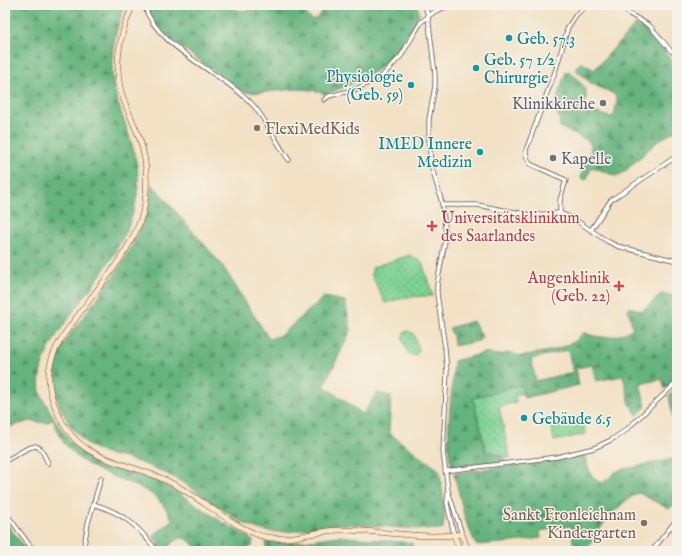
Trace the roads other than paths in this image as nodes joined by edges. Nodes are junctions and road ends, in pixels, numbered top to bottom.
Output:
1 (133, 5) edge
2 (144, 5) edge
3 (424, 5) edge
4 (450, 5) edge
5 (587, 5) edge
6 (624, 5) edge
7 (428, 16) junction
8 (677, 54) edge
9 (324, 100) dead end
10 (677, 156) edge
11 (289, 160) dead end
12 (442, 205) junction
13 (560, 213) junction
14 (591, 230) junction
15 (677, 261) edge
16 (677, 382) edge
17 (5, 461) edge
18 (48, 463) dead end
19 (445, 471) junction
20 (101, 478) dead end
21 (448, 490) junction
22 (93, 504) junction
23 (5, 512) edge
24 (677, 519) edge
25 (462, 534) junction
26 (454, 535) junction
27 (34, 551) edge
28 (83, 551) edge
29 (158, 551) edge
30 (460, 551) edge
31 (468, 551) edge
32 (652, 551) edge

1 - 26 street
2 - 11 street
3 - 7 street
4 - 7 street
5 - 13 street
6 - 8 street
7 - 9 street
7 - 12 street
10 - 14 street
12 - 13 street
12 - 19 street
13 - 14 street
14 - 15 street
16 - 19 street
17 - 18 street
19 - 21 street
20 - 22 street
21 - 25 street
21 - 26 street
22 - 28 street
22 - 29 street
23 - 27 street
24 - 32 street
25 - 26 street
25 - 31 street
26 - 30 street

